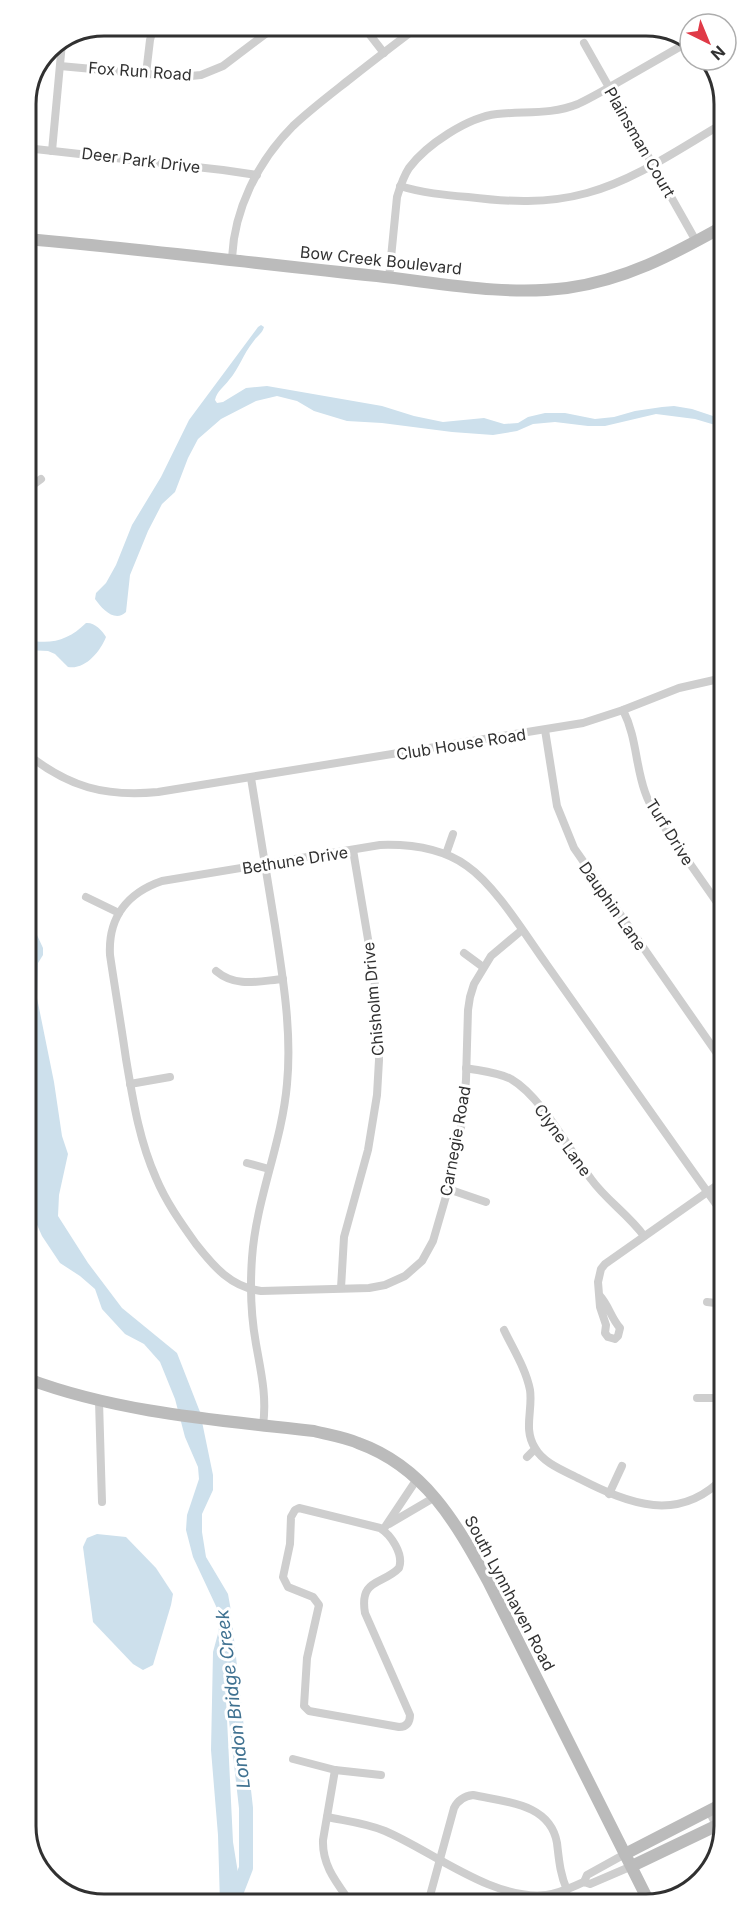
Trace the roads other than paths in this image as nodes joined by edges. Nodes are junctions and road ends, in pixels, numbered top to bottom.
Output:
1 (151, 36) edge
2 (263, 36) edge
3 (371, 36) edge
4 (406, 36) edge
5 (584, 44) dead end
6 (678, 48) edge
7 (61, 51) edge
8 (384, 53) junction
9 (60, 66) junction
10 (146, 74) junction
11 (609, 87) junction
12 (714, 129) edge
13 (36, 149) edge
14 (52, 150) junction
15 (652, 164) junction
16 (257, 175) junction
17 (400, 186) junction
18 (714, 231) edge
19 (36, 240) edge
20 (696, 241) junction
21 (232, 261) junction
22 (389, 278) junction
23 (41, 479) dead end
24 (36, 483) edge
25 (714, 680) edge
26 (623, 710) junction
27 (545, 730) junction
28 (36, 761) edge
29 (251, 778) junction
30 (453, 834) dead end
31 (353, 850) junction
32 (446, 854) junction
33 (265, 865) junction
34 (86, 897) dead end
35 (714, 898) edge
36 (119, 913) junction
37 (522, 930) junction
38 (464, 953) dead end
39 (483, 967) junction
40 (216, 971) dead end
41 (283, 979) junction
42 (714, 1049) edge
43 (466, 1068) junction
44 (170, 1077) dead end
45 (130, 1084) junction
46 (247, 1163) dead end
47 (269, 1169) junction
48 (714, 1187) edge
49 (448, 1189) junction
50 (707, 1192) junction
51 (714, 1201) edge
52 (486, 1202) dead end
53 (644, 1236) junction
54 (341, 1288) junction
55 (251, 1289) junction
56 (600, 1296) dead end
57 (707, 1302) dead end
58 (714, 1303) edge
59 (504, 1330) dead end
60 (36, 1382) edge
61 (697, 1398) dead end
62 (714, 1398) edge
63 (99, 1401) junction
64 (263, 1425) junction
65 (535, 1449) junction
66 (527, 1457) dead end
67 (622, 1466) dead end
68 (417, 1479) junction
69 (714, 1485) edge
70 (609, 1494) junction
71 (435, 1497) junction
72 (102, 1502) dead end
73 (384, 1528) junction
74 (292, 1759) dead end
75 (335, 1770) junction
76 (381, 1775) dead end
77 (714, 1808) edge
78 (709, 1811) junction
79 (327, 1817) junction
80 (714, 1818) edge
81 (714, 1831) edge
82 (625, 1854) junction
83 (440, 1859) junction
84 (632, 1866) junction
85 (584, 1882) junction
86 (567, 1890) junction
87 (513, 1893) joint
88 (345, 1894) edge
89 (430, 1894) edge
90 (530, 1894) edge
91 (551, 1894) edge
92 (645, 1894) edge

1 - 10 street
2 - 10 street, Fox Run Road
3 - 8 street
4 - 8 street
5 - 11 street, Plainsman Court
6 - 11 street
7 - 9 street
8 - 16 street
9 - 10 street, Fox Run Road
9 - 14 street
11 - 15 street, Plainsman Court
11 - 17 street
12 - 15 street
13 - 14 street, Deer Park Drive
14 - 16 street, Deer Park Drive
15 - 17 street
15 - 20 street, Plainsman Court
16 - 21 street
17 - 22 street
18 - 20 street, Bow Creek Boulevard
19 - 21 street, Bow Creek Boulevard
20 - 22 street, Bow Creek Boulevard
21 - 22 street, Bow Creek Boulevard
23 - 24 street
25 - 26 street, Club House Road
26 - 27 street, Club House Road
26 - 35 street, Turf Drive
27 - 29 street, Club House Road
27 - 42 street, Dauphin Lane
28 - 29 street, Club House Road
29 - 33 street
30 - 32 street
31 - 32 street, Bethune Drive
31 - 33 street, Bethune Drive
31 - 54 street, Chisholm Drive
32 - 37 street, Bethune Drive
33 - 36 street, Bethune Drive
33 - 41 street
34 - 36 street
36 - 45 street, Bethune Drive
37 - 39 street, Carnegie Road
37 - 50 street, Bethune Drive
38 - 39 street
39 - 43 street, Carnegie Road
40 - 41 street
41 - 47 street
43 - 49 street, Carnegie Road
43 - 53 street, Clyne Lane
44 - 45 street
45 - 55 street, Bethune Drive
46 - 47 street
47 - 55 street
48 - 50 street
49 - 52 street
49 - 54 street, Carnegie Road
50 - 51 street, Bethune Drive
50 - 53 street
53 - 56 street
54 - 55 street, Carnegie Road
55 - 64 street
57 - 58 street
59 - 65 street
60 - 63 street, South Lynnhaven Road
61 - 62 street
63 - 64 street, South Lynnhaven Road
63 - 72 street
64 - 68 street, South Lynnhaven Road
65 - 66 street
65 - 70 street
67 - 70 street
68 - 71 street, South Lynnhaven Road
68 - 73 street
69 - 70 street
71 - 73 street
71 - 82 street, South Lynnhaven Road
73 - 73 street
74 - 75 street
75 - 76 street
75 - 79 street
77 - 78 street
78 - 80 street
78 - 82 street
79 - 83 street
79 - 88 street
81 - 84 street
82 - 84 street, South Lynnhaven Road
82 - 85 street
83 - 86 street
83 - 87 street
83 - 89 street
84 - 85 street
84 - 92 street, South Lynnhaven Road
85 - 86 street
86 - 91 street
87 - 90 street

